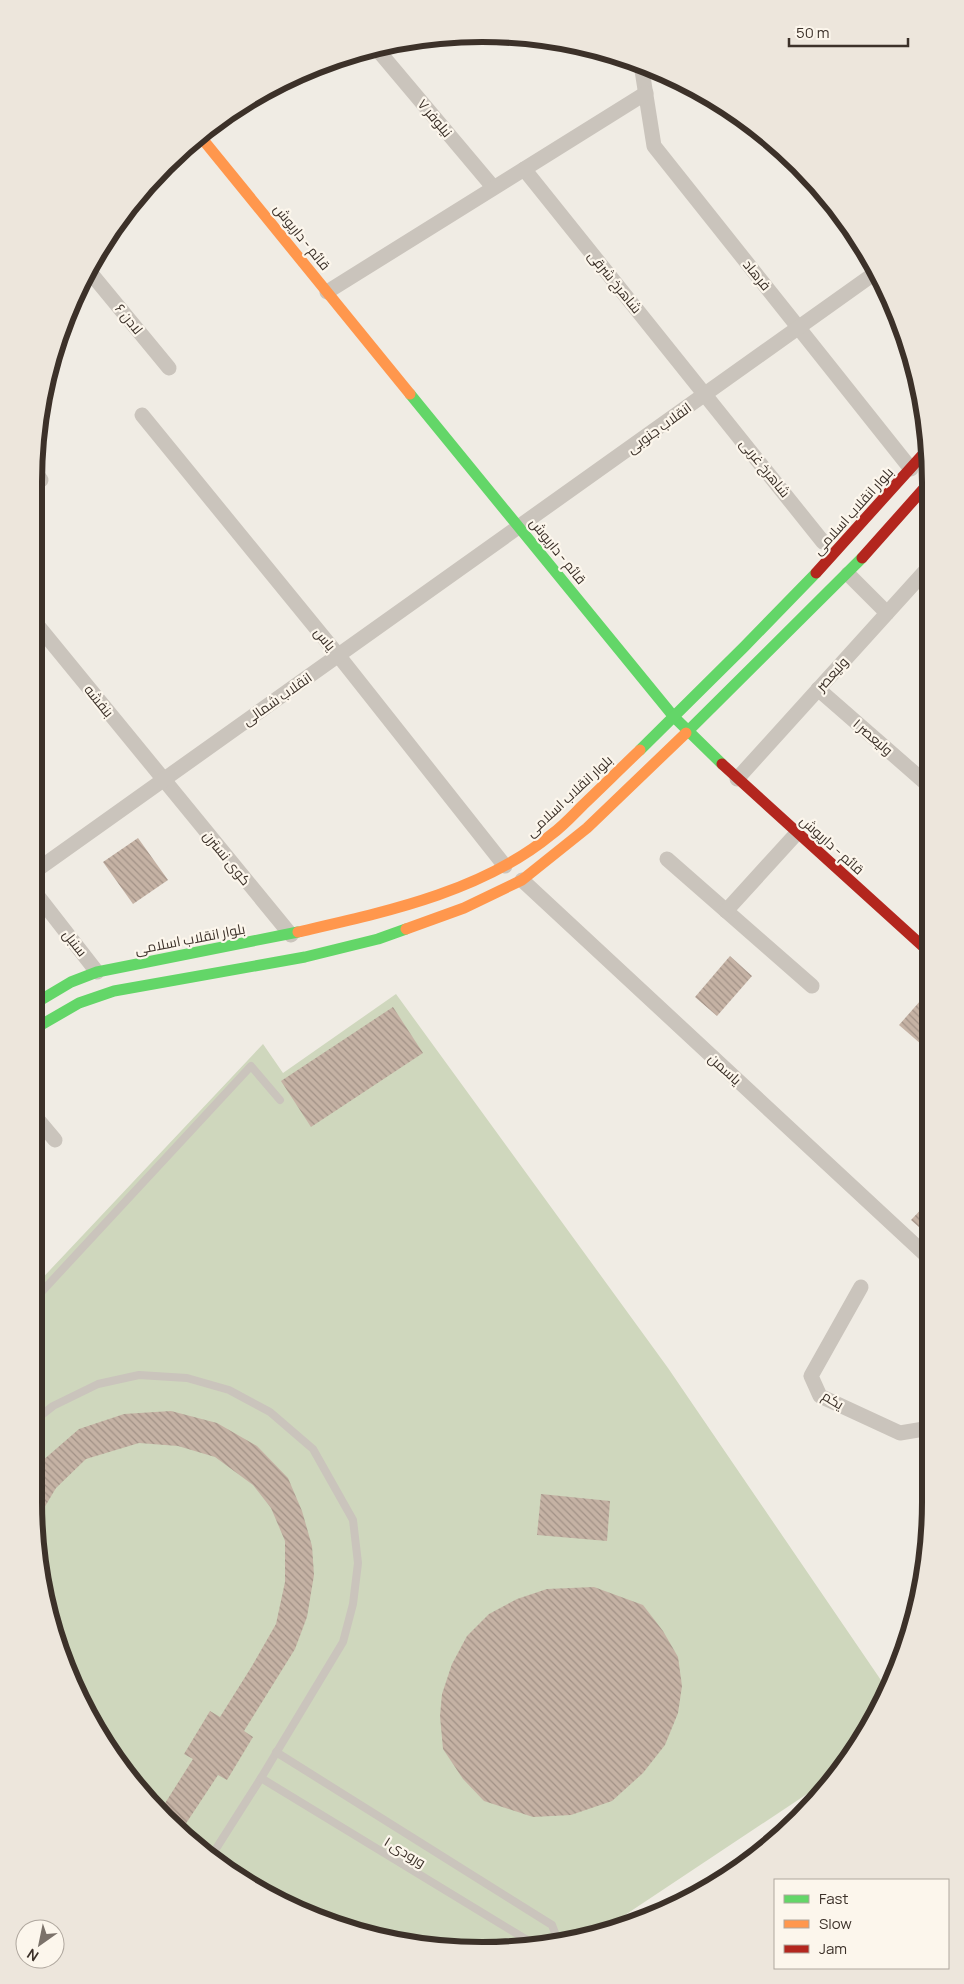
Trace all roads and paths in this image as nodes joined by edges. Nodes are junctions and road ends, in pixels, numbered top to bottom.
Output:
1 (381, 54) edge
2 (643, 73) edge
3 (646, 93) junction
4 (204, 141) edge
5 (524, 169) junction
6 (494, 188) junction
7 (94, 276) edge
8 (870, 276) edge
9 (327, 292) junction
10 (799, 328) junction
11 (169, 368) dead end
12 (706, 394) junction
13 (142, 415) dead end
14 (921, 457) edge
15 (911, 469) junction
16 (922, 491) edge
17 (520, 527) junction
18 (824, 542) dead end
19 (848, 574) junction
20 (922, 574) edge
21 (887, 613) junction
22 (42, 631) edge
23 (338, 656) junction
24 (818, 689) junction
25 (674, 717) junction
26 (688, 732) junction
27 (737, 779) junction
28 (164, 780) junction
29 (922, 780) edge
30 (797, 833) junction
31 (667, 859) dead end
32 (42, 866) edge
33 (505, 866) junction
34 (522, 880) junction
35 (42, 900) edge
36 (726, 911) junction
37 (291, 936) junction
38 (922, 946) edge
39 (97, 972) junction
40 (812, 986) dead end
41 (42, 999) edge
42 (42, 1024) edge
43 (280, 1100) dead end
44 (42, 1125) edge
45 (55, 1140) dead end
46 (922, 1251) edge
47 (861, 1287) dead end
48 (42, 1291) edge
49 (42, 1415) edge
50 (922, 1429) edge
51 (276, 1752) junction
52 (261, 1778) junction
53 (214, 1851) edge
54 (556, 1935) edge
55 (526, 1939) edge

1 - 6 street, نیلوفر ۷
2 - 3 street, فرهاد
3 - 5 street
3 - 10 street, فرهاد
4 - 9 main road, قائم - داریوش
5 - 6 street
5 - 12 street, شاهرخ شرقی
6 - 9 street
7 - 11 street, لادن ۶
8 - 10 street, انقلاب جنوبی
9 - 17 main road, قائم - داریوش
10 - 12 street, انقلاب جنوبی
10 - 15 street, فرهاد
12 - 17 street, انقلاب جنوبی
12 - 18 street, شاهرخ غربی
13 - 23 street, یاس
14 - 15 main road, بلوار انقلاب اسلامی
15 - 25 main road, بلوار انقلاب اسلامی
16 - 19 main road
17 - 23 street, انقلاب شمالی
17 - 25 main road, قائم - داریوش
19 - 21 street
19 - 26 main road
20 - 21 street, ولیعصر
21 - 24 street, ولیعصر
22 - 28 street, بنفشه
23 - 28 street, انقلاب شمالی
23 - 33 street, یاس
24 - 27 street, ولیعصر
24 - 29 street, ولیعصر ۱
25 - 26 main road, قائم - داریوش
25 - 33 main road, بلوار انقلاب اسلامی
26 - 27 main road, قائم - داریوش
26 - 34 main road
27 - 30 main road, قائم - داریوش
28 - 32 street, انقلاب شمالی
28 - 37 street, کوی نسترن
30 - 36 street
30 - 38 main road, قائم - داریوش
31 - 36 street
33 - 34 main road
33 - 37 main road, بلوار انقلاب اسلامی
34 - 42 main road
34 - 46 street, یاسمن
35 - 39 street, سنبل
36 - 40 street
37 - 39 main road, بلوار انقلاب اسلامی
39 - 41 main road, بلوار انقلاب اسلامی
43 - 48 lane
44 - 45 street
47 - 50 street, یکم
49 - 51 lane
51 - 52 lane
51 - 54 lane
52 - 53 lane
52 - 55 lane, ورودی ۱

